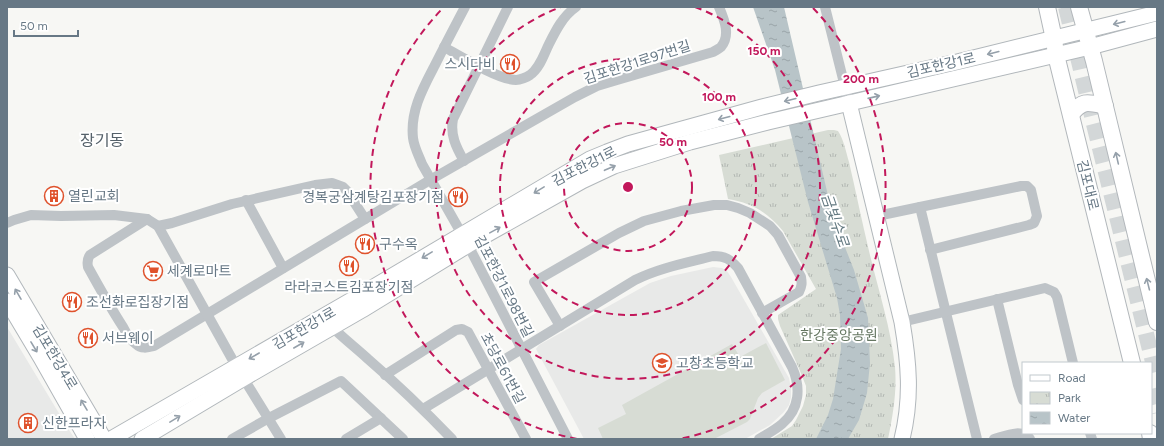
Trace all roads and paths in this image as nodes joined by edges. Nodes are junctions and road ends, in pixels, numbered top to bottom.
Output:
1 (466, 7) edge
2 (508, 7) edge
3 (576, 7) edge
4 (719, 7) edge
5 (825, 7) edge
6 (1047, 7) edge
7 (1078, 7) edge
8 (1157, 13) edge
9 (1157, 29) edge
10 (1085, 31) junction
11 (1054, 39) junction
12 (444, 47) junction
13 (1090, 47) junction
14 (1056, 55) junction
15 (478, 66) junction
16 (845, 87) junction
17 (848, 103) junction
18 (1105, 106) junction
19 (1071, 114) junction
20 (464, 161) junction
21 (430, 180) junction
22 (246, 200) junction
23 (920, 207) junction
24 (877, 216) junction
25 (147, 219) junction
26 (365, 219) junction
27 (7, 223) edge
28 (158, 226) junction
29 (465, 240) junction
30 (930, 250) junction
31 (283, 268) junction
32 (7, 275) edge
33 (997, 299) junction
34 (7, 301) edge
35 (946, 311) junction
36 (762, 313) junction
37 (207, 314) junction
38 (902, 322) junction
39 (1157, 322) edge
40 (331, 326) junction
41 (560, 326) junction
42 (521, 350) junction
43 (1073, 362) edge
44 (1132, 362) edge
45 (488, 370) junction
46 (240, 372) junction
47 (385, 374) junction
48 (1022, 397) edge
49 (423, 409) junction
50 (269, 418) junction
51 (381, 418) junction
52 (1022, 434) edge
53 (87, 439) edge
54 (104, 439) edge
55 (111, 439) edge
56 (142, 439) edge
57 (232, 439) edge
58 (281, 439) edge
59 (346, 439) edge
60 (403, 439) edge
61 (452, 439) edge
62 (526, 439) edge
63 (568, 439) edge
64 (759, 439) edge
65 (902, 439) edge
66 (977, 439) edge
67 (994, 439) edge

1 - 12 street
2 - 15 street
3 - 15 street
4 - 20 street, 김포한강1로97번길
5 - 16 street
6 - 11 main road, 김포대로
7 - 10 main road
8 -> 10 street, 김포한강1로
9 - 13 street, 김포한강1로
10 - 11 street, 김포한강1로
10 - 13 main road
11 - 14 main road, 김포대로
11 -> 16 street, 김포한강1로
12 - 15 street
12 - 21 street
13 - 14 street, 김포한강1로
13 - 18 main road
17 -> 14 street, 김포한강1로
14 - 19 main road, 김포대로
15 - 20 street
16 - 17 street
16 -> 29 street, 김포한강1로
17 - 24 street
29 -> 17 street, 김포한강1로
18 - 19 main road
39 -> 18 main road
19 - 44 main road, 김포대로
20 - 21 street, 김포한강1로97번길
21 - 26 street
21 - 29 street
22 - 26 street
22 - 28 street
22 - 31 street
23 - 24 street
23 - 30 street
23 - 30 street
24 - 38 street
25 - 27 street
25 - 28 street
25 - 37 street
26 - 31 street
28 - 37 street
29 - 40 street, 김포한강1로
29 - 42 street, 김포한강1로98번길
29 -> 46 street, 김포한강1로
30 - 35 street
31 - 37 street
54 -> 32 street, 김포한강4로
33 - 35 street
33 - 43 street
33 - 48 street
34 -> 53 street, 김포한강4로
35 - 38 street
35 - 66 street
36 - 41 street, 김포한강1로98번길
36 - 41 street, 김포한강1로98번길
36 - 64 street
37 - 46 street
38 - 65 street
46 -> 40 street, 김포한강1로
40 - 47 street
41 - 42 street, 김포한강1로98번길
42 - 45 street
42 - 63 street, 김포한강1로98번길
45 - 47 street, 초당로61번길
45 - 49 street
45 - 62 street, 초당로61번길
46 - 50 street
46 - 55 street, 김포한강1로
56 -> 46 street, 김포한강1로
47 - 49 street
49 - 61 street
50 - 51 street
50 - 57 street
50 - 58 street
51 - 59 street
51 - 60 street
52 - 67 street

